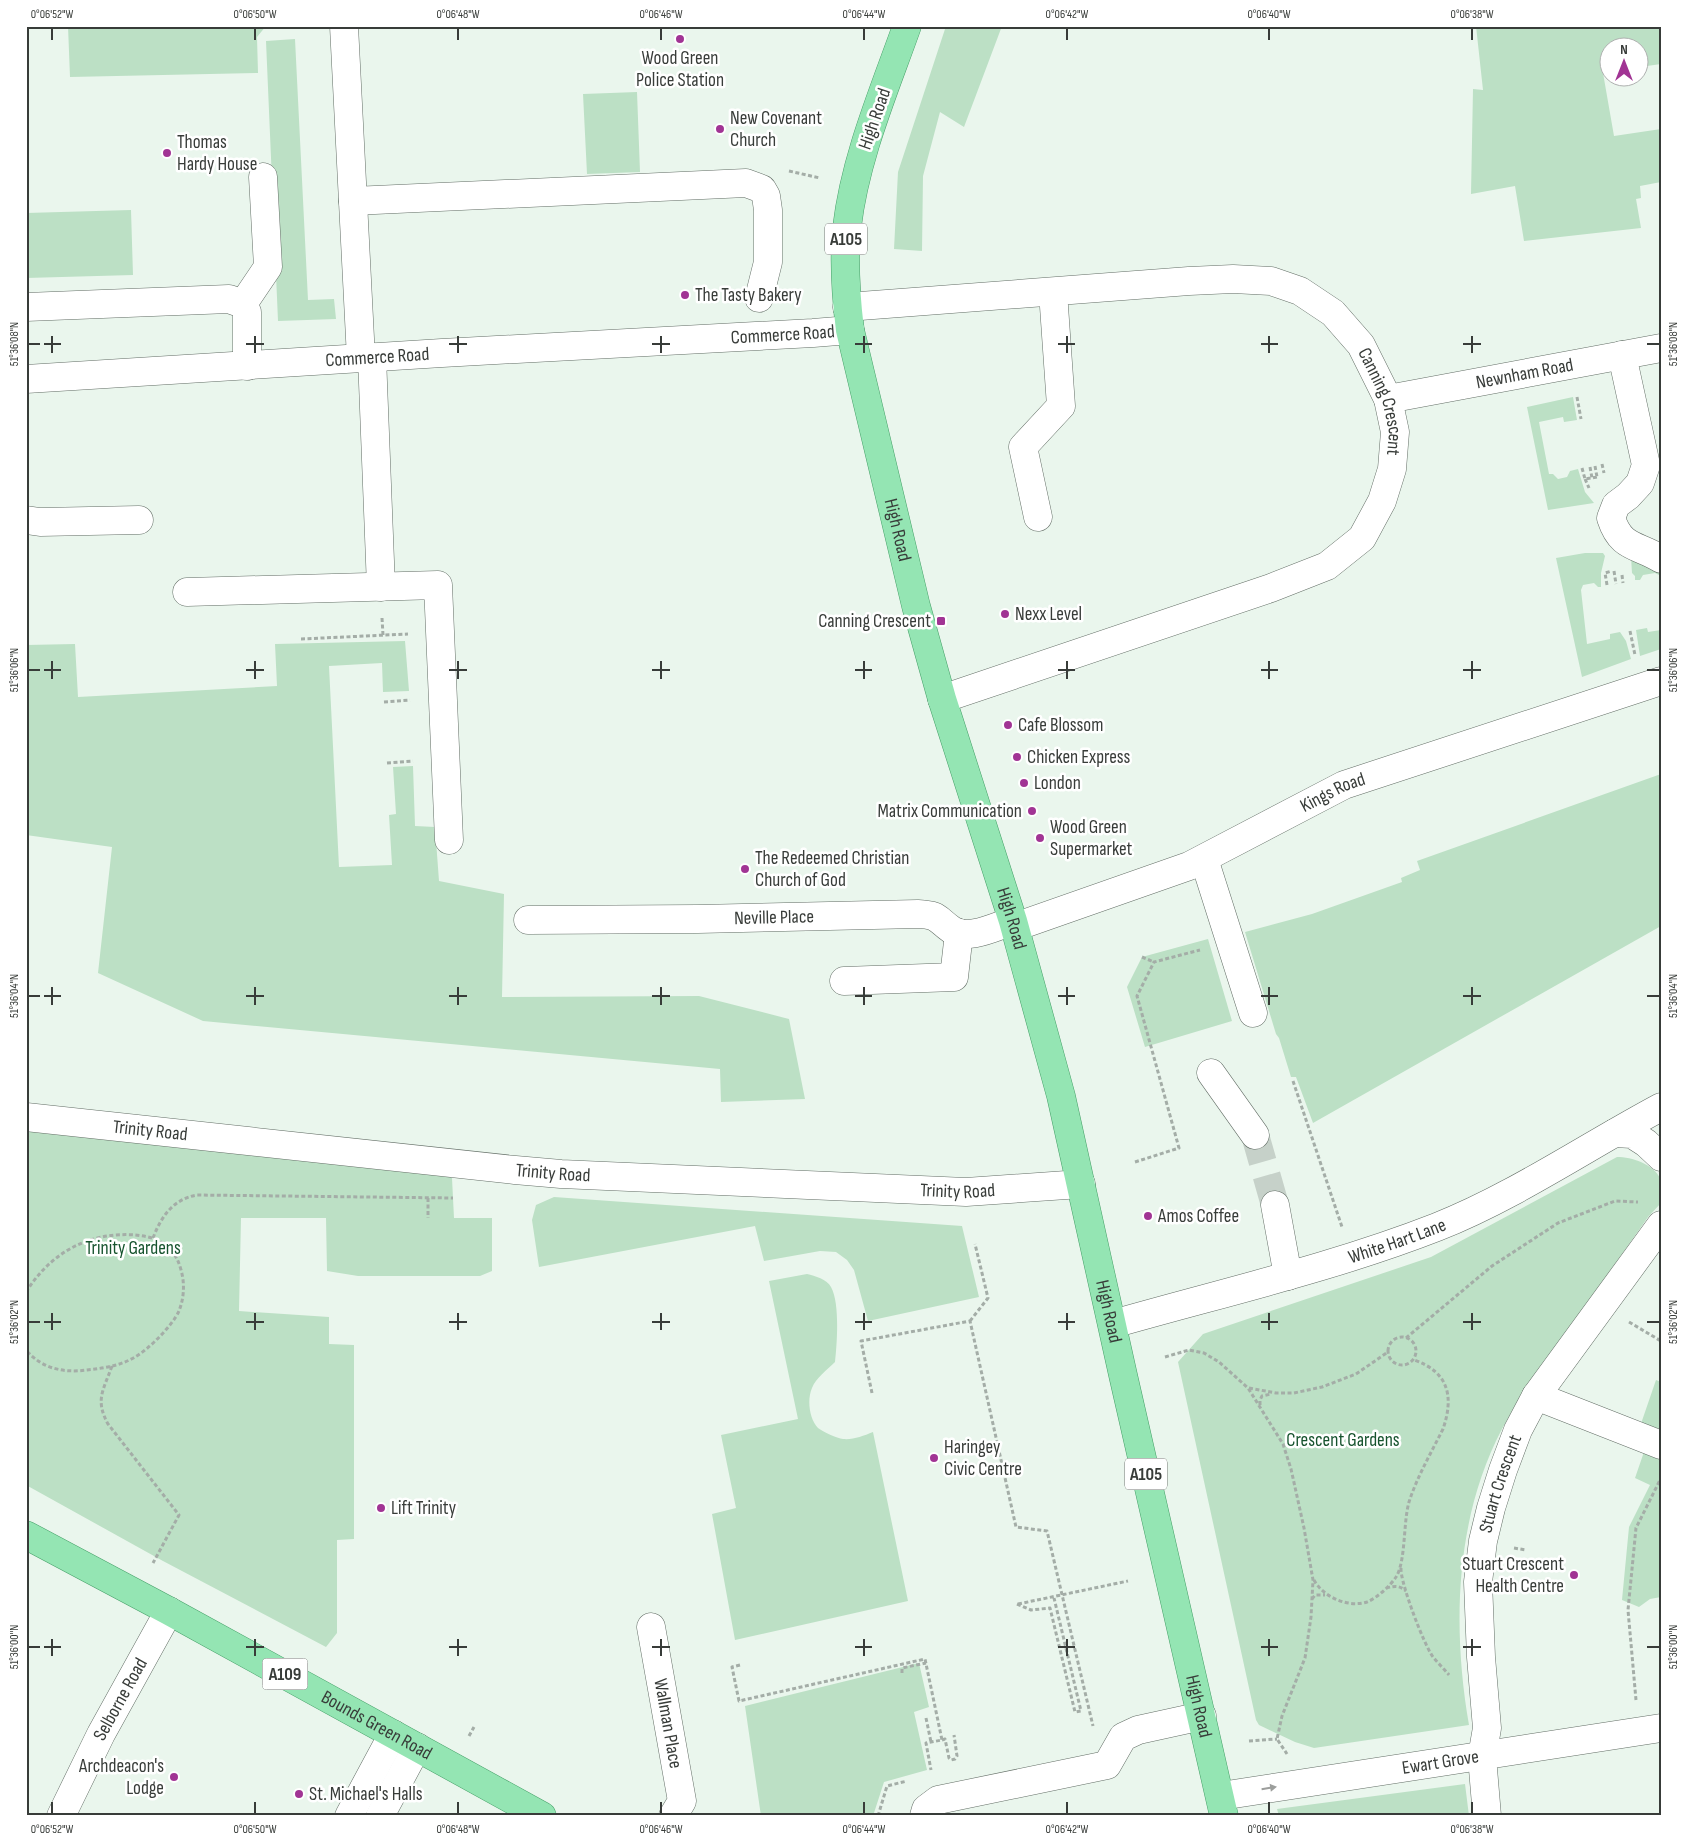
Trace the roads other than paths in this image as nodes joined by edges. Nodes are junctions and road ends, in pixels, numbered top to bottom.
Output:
1 (344, 26) edge
2 (907, 26) edge
3 (264, 177) dead end
4 (353, 202) junction
5 (1052, 292) junction
6 (759, 298) dead end
7 (243, 304) junction
8 (26, 307) edge
9 (849, 318) junction
10 (1661, 348) edge
11 (1622, 355) junction
12 (366, 358) junction
13 (247, 366) junction
14 (26, 378) edge
15 (1388, 399) junction
16 (1038, 518) dead end
17 (26, 520) edge
18 (139, 520) dead end
19 (1661, 559) edge
20 (381, 587) junction
21 (187, 592) dead end
22 (1661, 681) edge
23 (942, 699) junction
24 (449, 840) dead end
25 (1204, 859) junction
26 (528, 920) dead end
27 (1014, 924) junction
28 (959, 933) junction
29 (844, 981) dead end
30 (1253, 1014) dead end
31 (1211, 1073) dead end
32 (1657, 1109) edge
33 (26, 1117) edge
34 (1615, 1133) junction
35 (1255, 1136) tunnel mouth
36 (1654, 1150) edge
37 (1081, 1184) junction
38 (1274, 1205) tunnel mouth
39 (1661, 1225) edge
40 (1288, 1276) junction
41 (1113, 1324) junction
42 (1536, 1396) junction
43 (1661, 1445) edge
44 (26, 1535) edge
45 (169, 1611) junction
46 (651, 1627) dead end
47 (1202, 1716) junction
48 (1661, 1728) edge
49 (393, 1734) junction
50 (417, 1747) junction
51 (1482, 1757) junction
52 (1223, 1806) edge
53 (60, 1816) edge
54 (349, 1816) edge
55 (380, 1816) edge
56 (542, 1816) edge
57 (673, 1816) edge
58 (924, 1816) edge
59 (1488, 1816) edge

1 - 4 street
2 - 9 main road, High Road / A105
3 - 7 street
4 - 6 street
4 - 12 street
5 - 9 street, Canning Crescent
5 - 15 street, Canning Crescent
5 - 16 street
7 - 8 street
7 - 13 street
9 - 12 street, Commerce Road
9 - 23 main road, High Road / A105
10 - 11 street, Newnham Road
11 - 15 street, Newnham Road
11 - 19 street
12 - 13 street, Commerce Road
12 - 20 street
13 - 14 street, Commerce Road
15 - 23 street, Canning Crescent
17 - 18 street
20 - 21 street
20 - 24 street
22 - 25 street, Kings Road
23 - 27 main road, High Road / A105
25 - 27 street, Kings Road
25 - 30 street
26 - 28 street, Neville Place
27 - 28 street
27 - 37 main road, High Road / A105
28 - 29 street
31 - 35 street
32 - 34 street, White Hart Lane
32 - 36 street
33 - 37 street, Trinity Road
34 - 36 street
34 - 40 street, White Hart Lane
37 - 41 main road, High Road / A105
38 - 40 street
39 - 42 street, Stuart Crescent
40 - 41 street, White Hart Lane
41 - 47 main road, High Road / A105
42 - 43 street
42 - 51 street, Stuart Crescent
44 - 45 main road, Bounds Green Road / A109
45 - 49 main road, Bounds Green Road / A109
45 - 53 street, Selborne Road
46 - 57 street, Wallman Place
47 - 52 main road, High Road / A105
47 - 58 street
48 - 51 street, Ewart Grove
49 - 50 main road, Bounds Green Road / A109
49 - 54 street
50 - 55 street
50 - 56 main road, Bounds Green Road / A109
52 -> 51 street, Ewart Grove
51 - 59 street, Stuart Crescent

